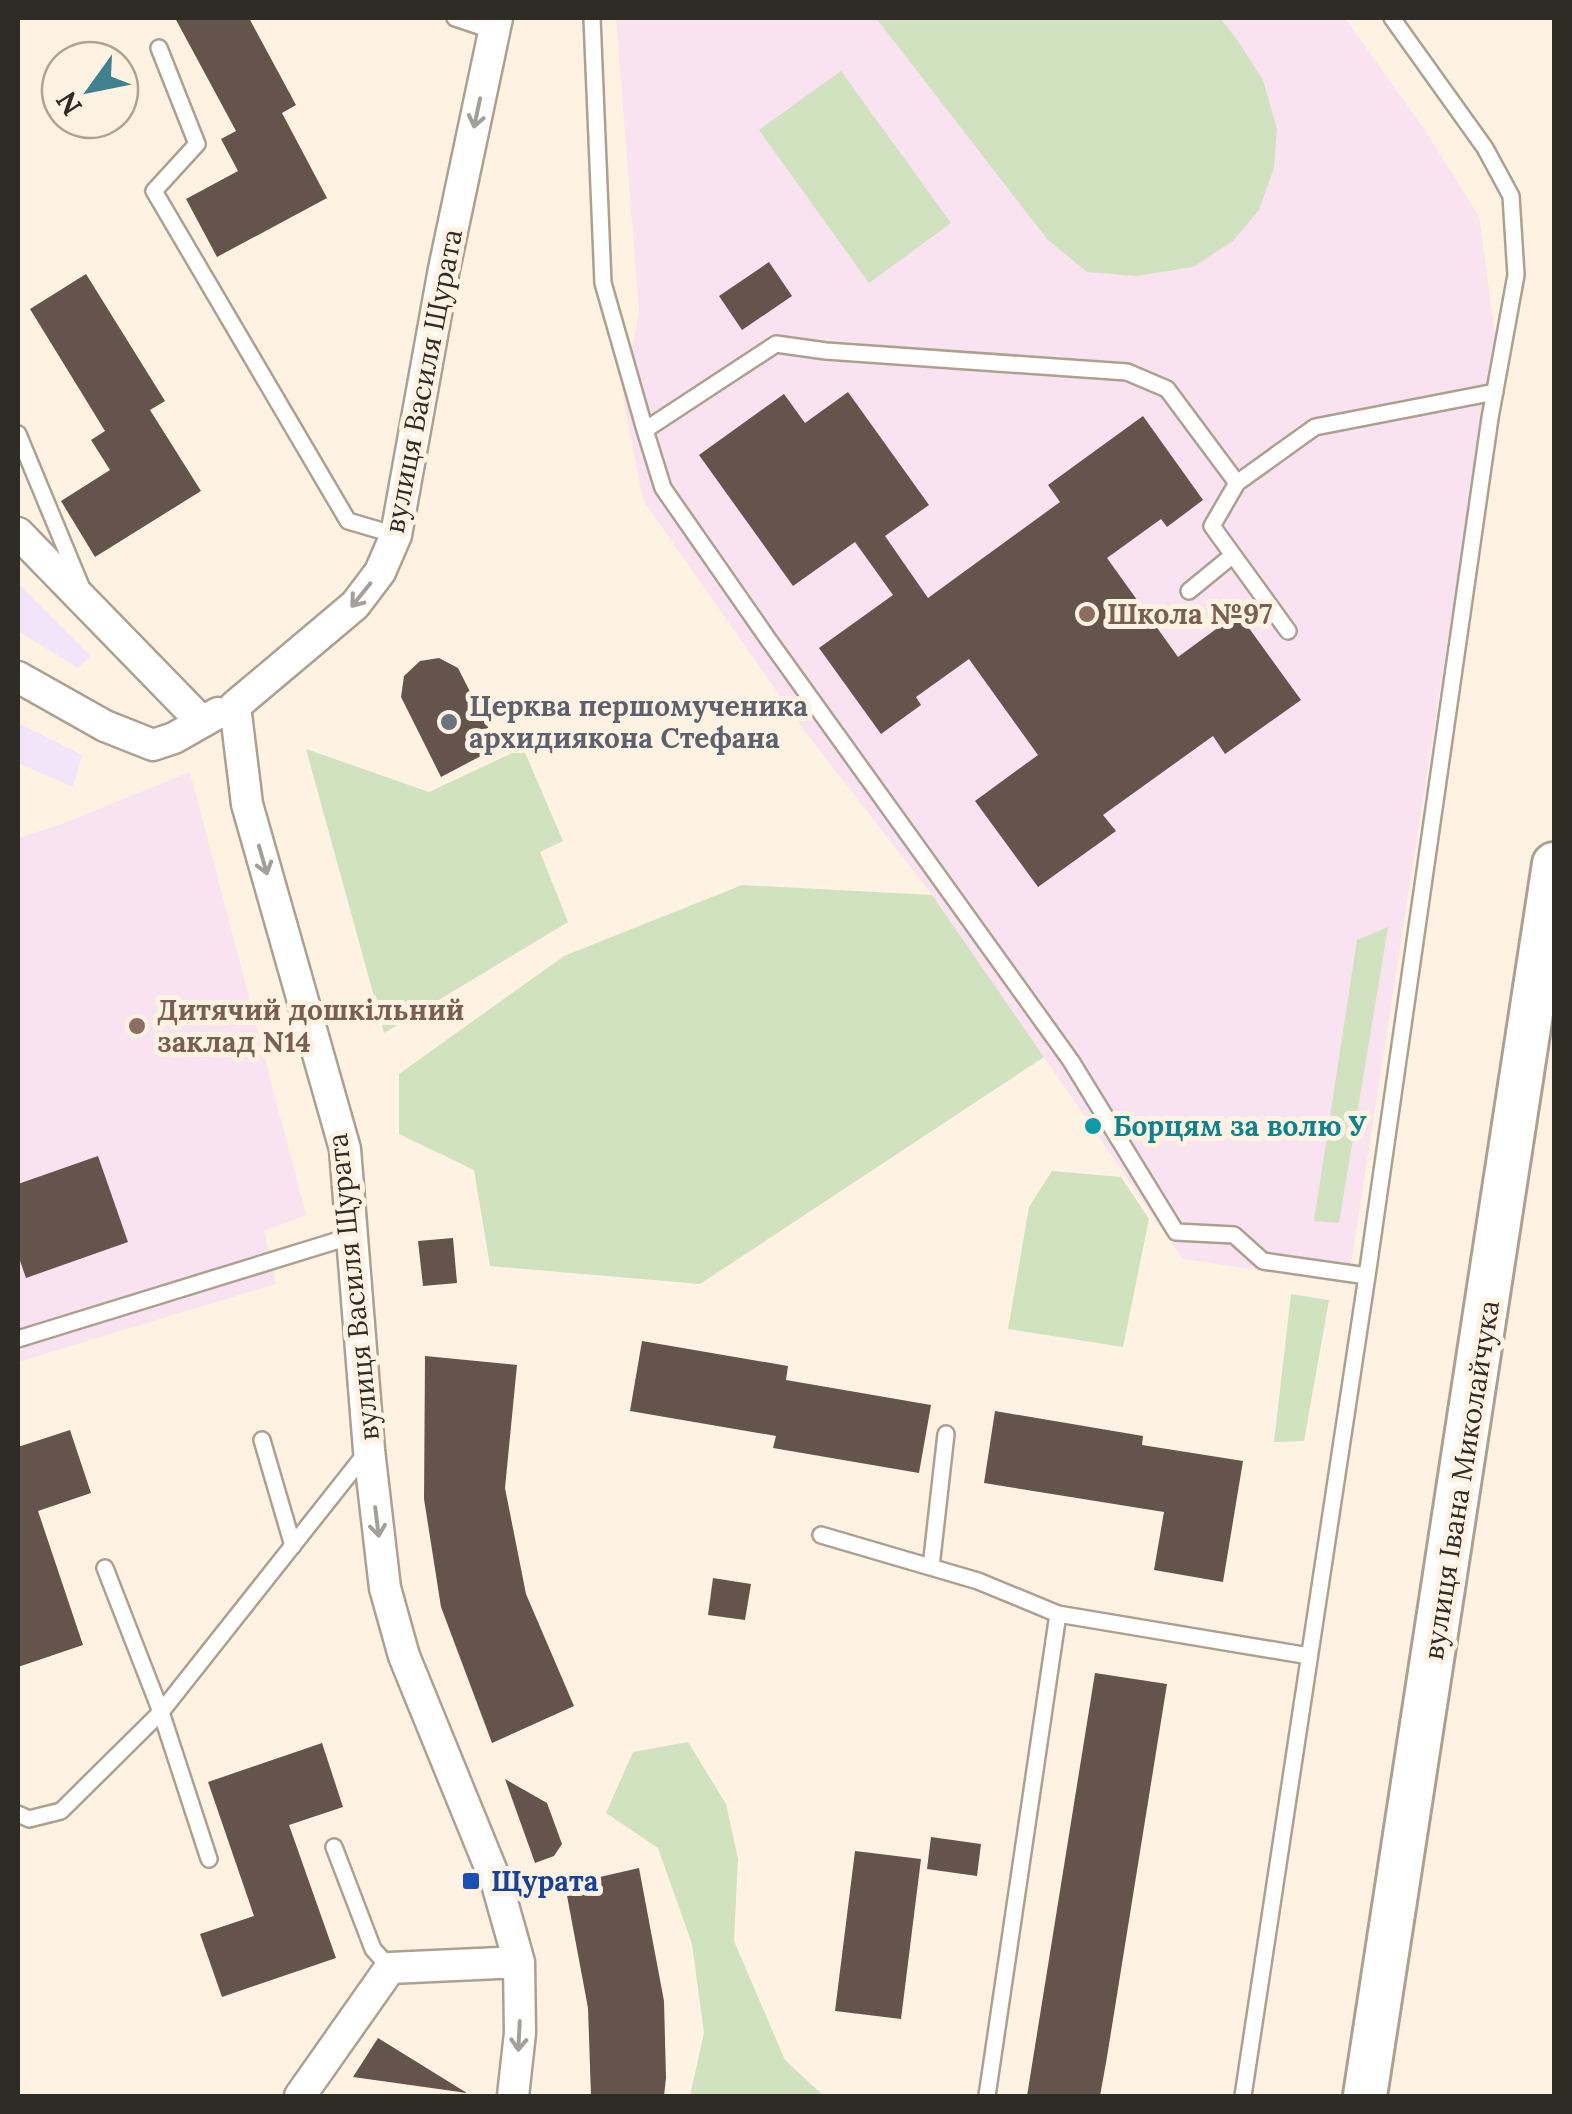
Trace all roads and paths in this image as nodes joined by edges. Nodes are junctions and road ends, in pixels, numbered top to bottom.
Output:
1 (455, 18) edge
2 (592, 18) edge
3 (1392, 18) edge
4 (496, 24) edge
5 (159, 48) dead end
6 (1495, 392) junction
7 (645, 430) junction
8 (18, 434) edge
9 (1237, 483) junction
10 (18, 534) edge
11 (396, 535) junction
12 (1234, 555) junction
13 (1189, 591) dead end
14 (91, 608) junction
15 (1288, 632) dead end
16 (18, 677) edge
17 (235, 706) junction
18 (202, 722) junction
19 (1554, 864) edge
20 (352, 1236) junction
21 (1367, 1276) junction
22 (18, 1339) edge
23 (946, 1434) dead end
24 (262, 1440) dead end
25 (369, 1450) junction
26 (821, 1534) dead end
27 (293, 1546) junction
28 (931, 1567) junction
29 (104, 1568) dead end
30 (1058, 1614) junction
31 (1310, 1656) junction
32 (161, 1712) junction
33 (18, 1814) edge
34 (334, 1848) dead end
35 (208, 1859) dead end
36 (519, 1962) junction
37 (390, 1968) junction
38 (300, 2096) edge
39 (513, 2096) edge
40 (987, 2096) edge
41 (1243, 2096) edge
42 (1365, 2096) edge

1 - 4 lane
2 - 7 lane
3 - 6 lane
4 -> 11 street, вулиця Василя Щурата
5 - 11 lane
6 - 9 lane
6 - 21 lane
7 - 9 lane
7 - 21 lane
8 - 14 lane
9 - 12 lane
10 - 14 street
11 -> 17 street, вулиця Василя Щурата
12 - 13 lane
12 - 15 lane
14 - 18 street
16 - 18 street
17 - 18 street
17 -> 20 street, вулиця Василя Щурата
19 - 42 street, вулиця Івана Миколайчука
20 - 22 lane
20 - 25 street, вулиця Василя Щурата
21 - 31 lane
23 - 28 lane
24 - 27 lane
25 - 27 lane
25 -> 36 street, вулиця Василя Щурата
26 - 28 lane
27 - 32 lane
28 - 30 lane
29 - 32 lane
30 - 31 lane
30 - 40 lane
31 - 41 lane
32 - 33 lane
32 - 35 lane
34 - 37 lane
36 - 37 street
36 -> 39 street, вулиця Василя Щурата
37 - 38 street

